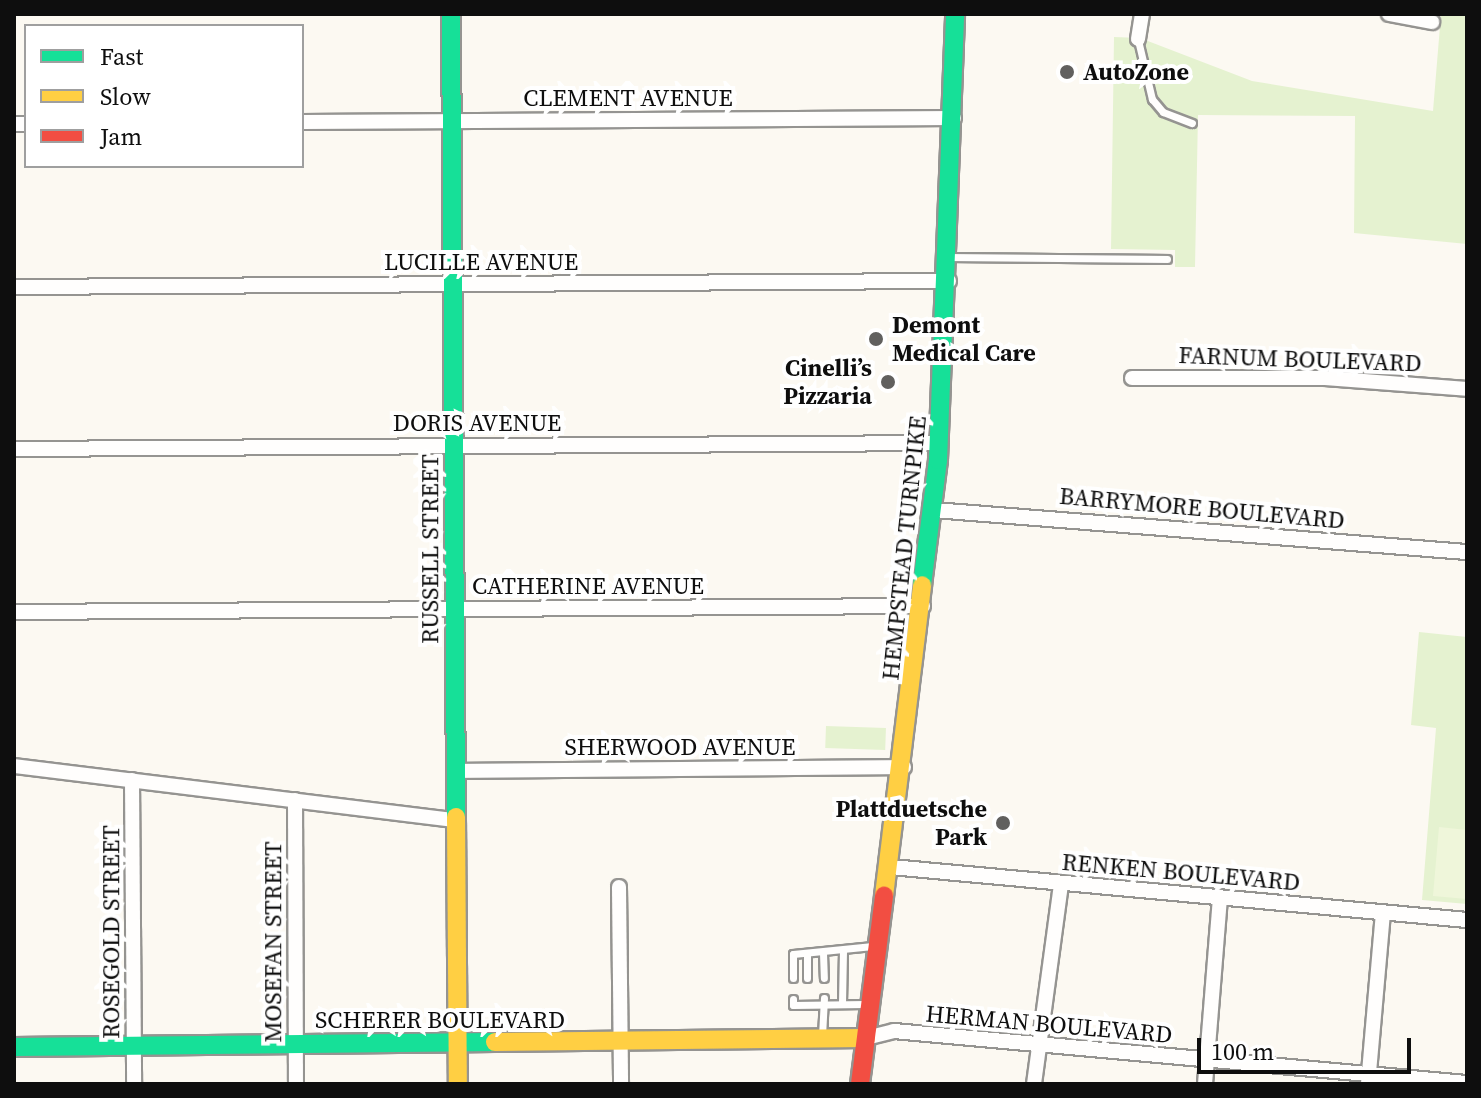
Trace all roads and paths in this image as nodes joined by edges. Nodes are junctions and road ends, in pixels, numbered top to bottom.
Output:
1 (451, 14) edge
2 (955, 14) edge
3 (1142, 14) edge
4 (1389, 14) edge
5 (1432, 22) dead end
6 (1138, 39) joint
7 (954, 118) junction
8 (451, 121) junction
9 (304, 122) edge
10 (1192, 123) dead end
11 (950, 257) junction
12 (1167, 259) dead end
13 (949, 281) junction
14 (452, 284) junction
15 (14, 287) edge
16 (1132, 378) dead end
17 (1467, 389) edge
18 (940, 443) junction
19 (454, 446) junction
20 (14, 449) edge
21 (934, 510) junction
22 (1467, 552) edge
23 (923, 606) junction
24 (455, 608) junction
25 (14, 612) edge
26 (14, 766) edge
27 (904, 767) junction
28 (456, 771) junction
29 (132, 780) junction
30 (295, 800) junction
31 (456, 820) junction
32 (891, 867) junction
33 (1061, 884) junction
34 (619, 887) dead end
35 (1220, 898) junction
36 (1383, 913) junction
37 (1467, 920) edge
38 (880, 945) junction
39 (843, 951) junction
40 (807, 953) junction
41 (823, 953) junction
42 (793, 978) dead end
43 (807, 978) dead end
44 (824, 978) dead end
45 (793, 999) dead end
46 (824, 1001) junction
47 (842, 1003) junction
48 (871, 1004) junction
49 (866, 1038) junction
50 (620, 1042) junction
51 (821, 1042) junction
52 (458, 1044) junction
53 (296, 1045) junction
54 (1039, 1045) junction
55 (133, 1046) junction
56 (14, 1047) edge
57 (1207, 1060) junction
58 (1368, 1079) edge
59 (1467, 1083) edge
60 (134, 1084) edge
61 (296, 1084) edge
62 (458, 1084) edge
63 (621, 1084) edge
64 (860, 1084) edge
65 (1034, 1084) edge
66 (1205, 1084) edge

1 - 8 street, RUSSELL STREET
2 - 7 street, HEMPSTEAD TURNPIKE
3 - 6 street
4 - 5 street
6 - 10 lane
7 - 8 street, CLEMENT AVENUE
7 - 11 street, HEMPSTEAD TURNPIKE
8 - 9 street, CLEMENT AVENUE
8 - 14 street, RUSSELL STREET
11 - 12 lane
11 - 13 street, HEMPSTEAD TURNPIKE
13 - 14 street, LUCILLE AVENUE
13 - 18 street, HEMPSTEAD TURNPIKE
14 - 15 street, LUCILLE AVENUE
14 - 19 street, RUSSELL STREET
16 - 17 street, FARNUM BOULEVARD
18 - 19 street, DORIS AVENUE
18 - 21 street, HEMPSTEAD TURNPIKE
19 - 20 street, DORIS AVENUE
19 - 24 street, RUSSELL STREET
21 - 22 street, BARRYMORE BOULEVARD
21 - 23 street, HEMPSTEAD TURNPIKE
23 - 24 street, CATHERINE AVENUE
23 - 27 street, HEMPSTEAD TURNPIKE
24 - 25 street, CATHERINE AVENUE
24 - 28 street, RUSSELL STREET
26 - 29 street
27 - 28 street, SHERWOOD AVENUE
27 - 32 street, HEMPSTEAD TURNPIKE
28 - 31 street, RUSSELL STREET
29 - 30 street
29 - 55 street, ROSEGOLD STREET
30 - 31 street
30 - 53 street, MOSEFAN STREET
31 - 52 street, RUSSELL STREET
32 - 33 street, RENKEN BOULEVARD
32 - 38 street, HEMPSTEAD TURNPIKE
33 - 35 street, RENKEN BOULEVARD
33 - 54 street
34 - 50 street
35 - 36 street, RENKEN BOULEVARD
35 - 57 street
36 - 37 street, RENKEN BOULEVARD
36 - 58 street
38 - 39 lane
38 - 48 street, HEMPSTEAD TURNPIKE
39 - 41 lane
39 - 47 lane
40 - 41 lane
40 - 42 lane
40 - 43 lane
41 - 44 lane
45 - 46 lane
46 - 47 lane
46 - 51 lane
47 - 48 lane
48 - 49 street, HEMPSTEAD TURNPIKE
49 - 51 street, SCHERER BOULEVARD
49 - 54 street, HERMAN BOULEVARD
49 - 64 street, HEMPSTEAD TURNPIKE
50 - 51 street, SCHERER BOULEVARD
50 - 52 street, SCHERER BOULEVARD
50 - 63 street
52 - 53 street, SCHERER BOULEVARD
52 - 62 street, RUSSELL STREET
53 - 55 street, SCHERER BOULEVARD
53 - 61 street, MOSEFAN STREET
54 - 57 street, HERMAN BOULEVARD
54 - 65 street
55 - 56 street, SCHERER BOULEVARD
55 - 60 street, ROSEGOLD STREET
57 - 58 street, HERMAN BOULEVARD
57 - 66 street
58 - 59 street, HERMAN BOULEVARD

